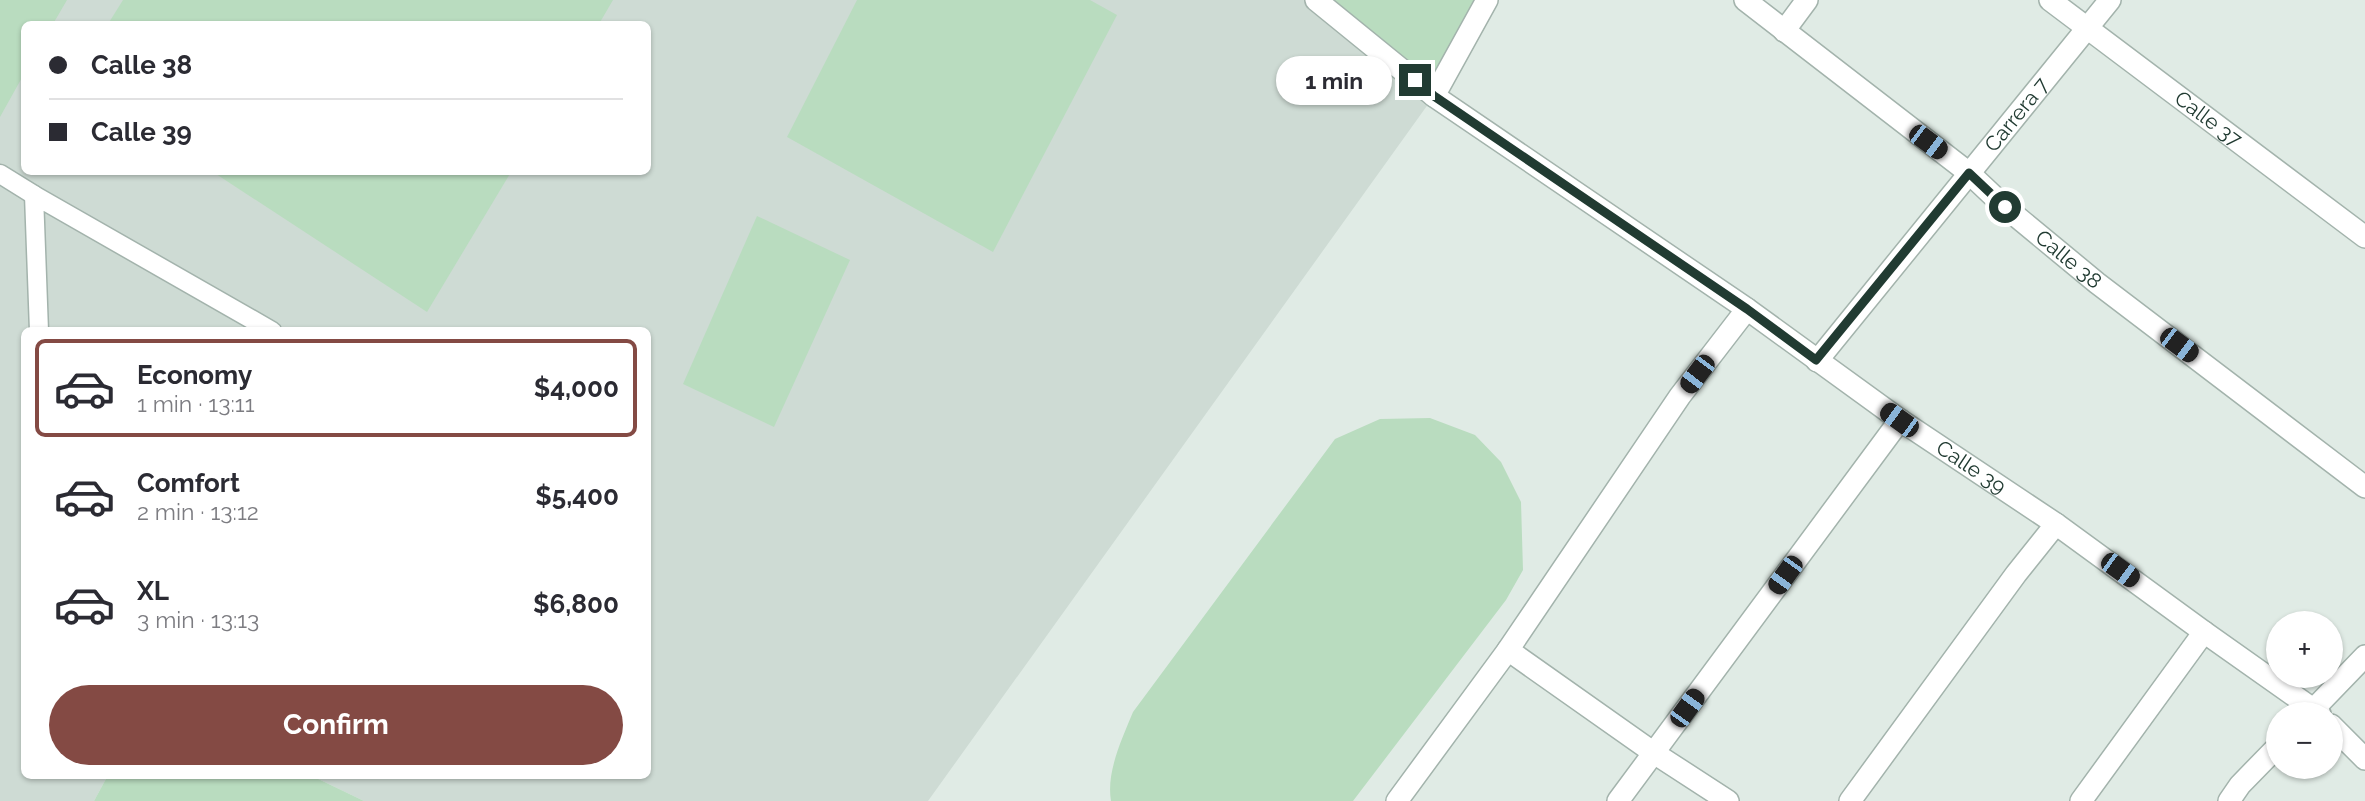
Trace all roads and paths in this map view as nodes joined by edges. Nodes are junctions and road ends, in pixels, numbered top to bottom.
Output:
1 (1316, 0) edge
2 (1487, 0) edge
3 (1745, 0) edge
4 (1807, 0) edge
5 (2050, 0) edge
6 (2110, 0) edge
7 (2088, 27) junction
8 (1784, 31) junction
9 (1434, 96) junction
10 (1969, 173) junction
11 (0, 174) edge
12 (34, 195) junction
13 (2365, 237) edge
14 (1747, 309) junction
15 (39, 327) edge
16 (265, 327) edge
17 (1816, 360) junction
18 (1899, 420) junction
19 (2365, 487) edge
20 (2056, 524) junction
21 (2204, 632) junction
22 (1508, 650) junction
23 (2365, 656) edge
24 (2301, 702) edge
25 (2324, 702) edge
26 (2343, 737) edge
27 (1654, 753) junction
28 (2266, 758) edge
29 (2365, 759) edge
30 (1397, 801) edge
31 (1618, 801) edge
32 (1728, 801) edge
33 (1850, 801) edge
34 (2081, 801) edge
35 (2228, 801) edge

1 - 9 street, Calle 39
2 - 9 street
3 - 8 street, Calle 38
4 - 8 street
5 - 7 street, Calle 37
6 - 7 street, Carrera 7
7 - 10 street, Carrera 7
7 - 13 street, Calle 37
8 - 10 street, Calle 38
9 - 14 street, Calle 39
10 - 17 street, Carrera 7
10 - 19 street, Calle 38
11 - 12 lane
12 - 15 lane
12 - 16 lane
14 - 17 street, Calle 39
14 - 22 street
17 - 18 street, Calle 39
18 - 20 street, Calle 39
18 - 27 street
20 - 21 street, Calle 39
20 - 33 street
21 - 24 street, Calle 39
21 - 34 street
22 - 27 street
22 - 30 street
23 - 25 street
26 - 29 street
27 - 31 street
27 - 32 street
28 - 35 street

